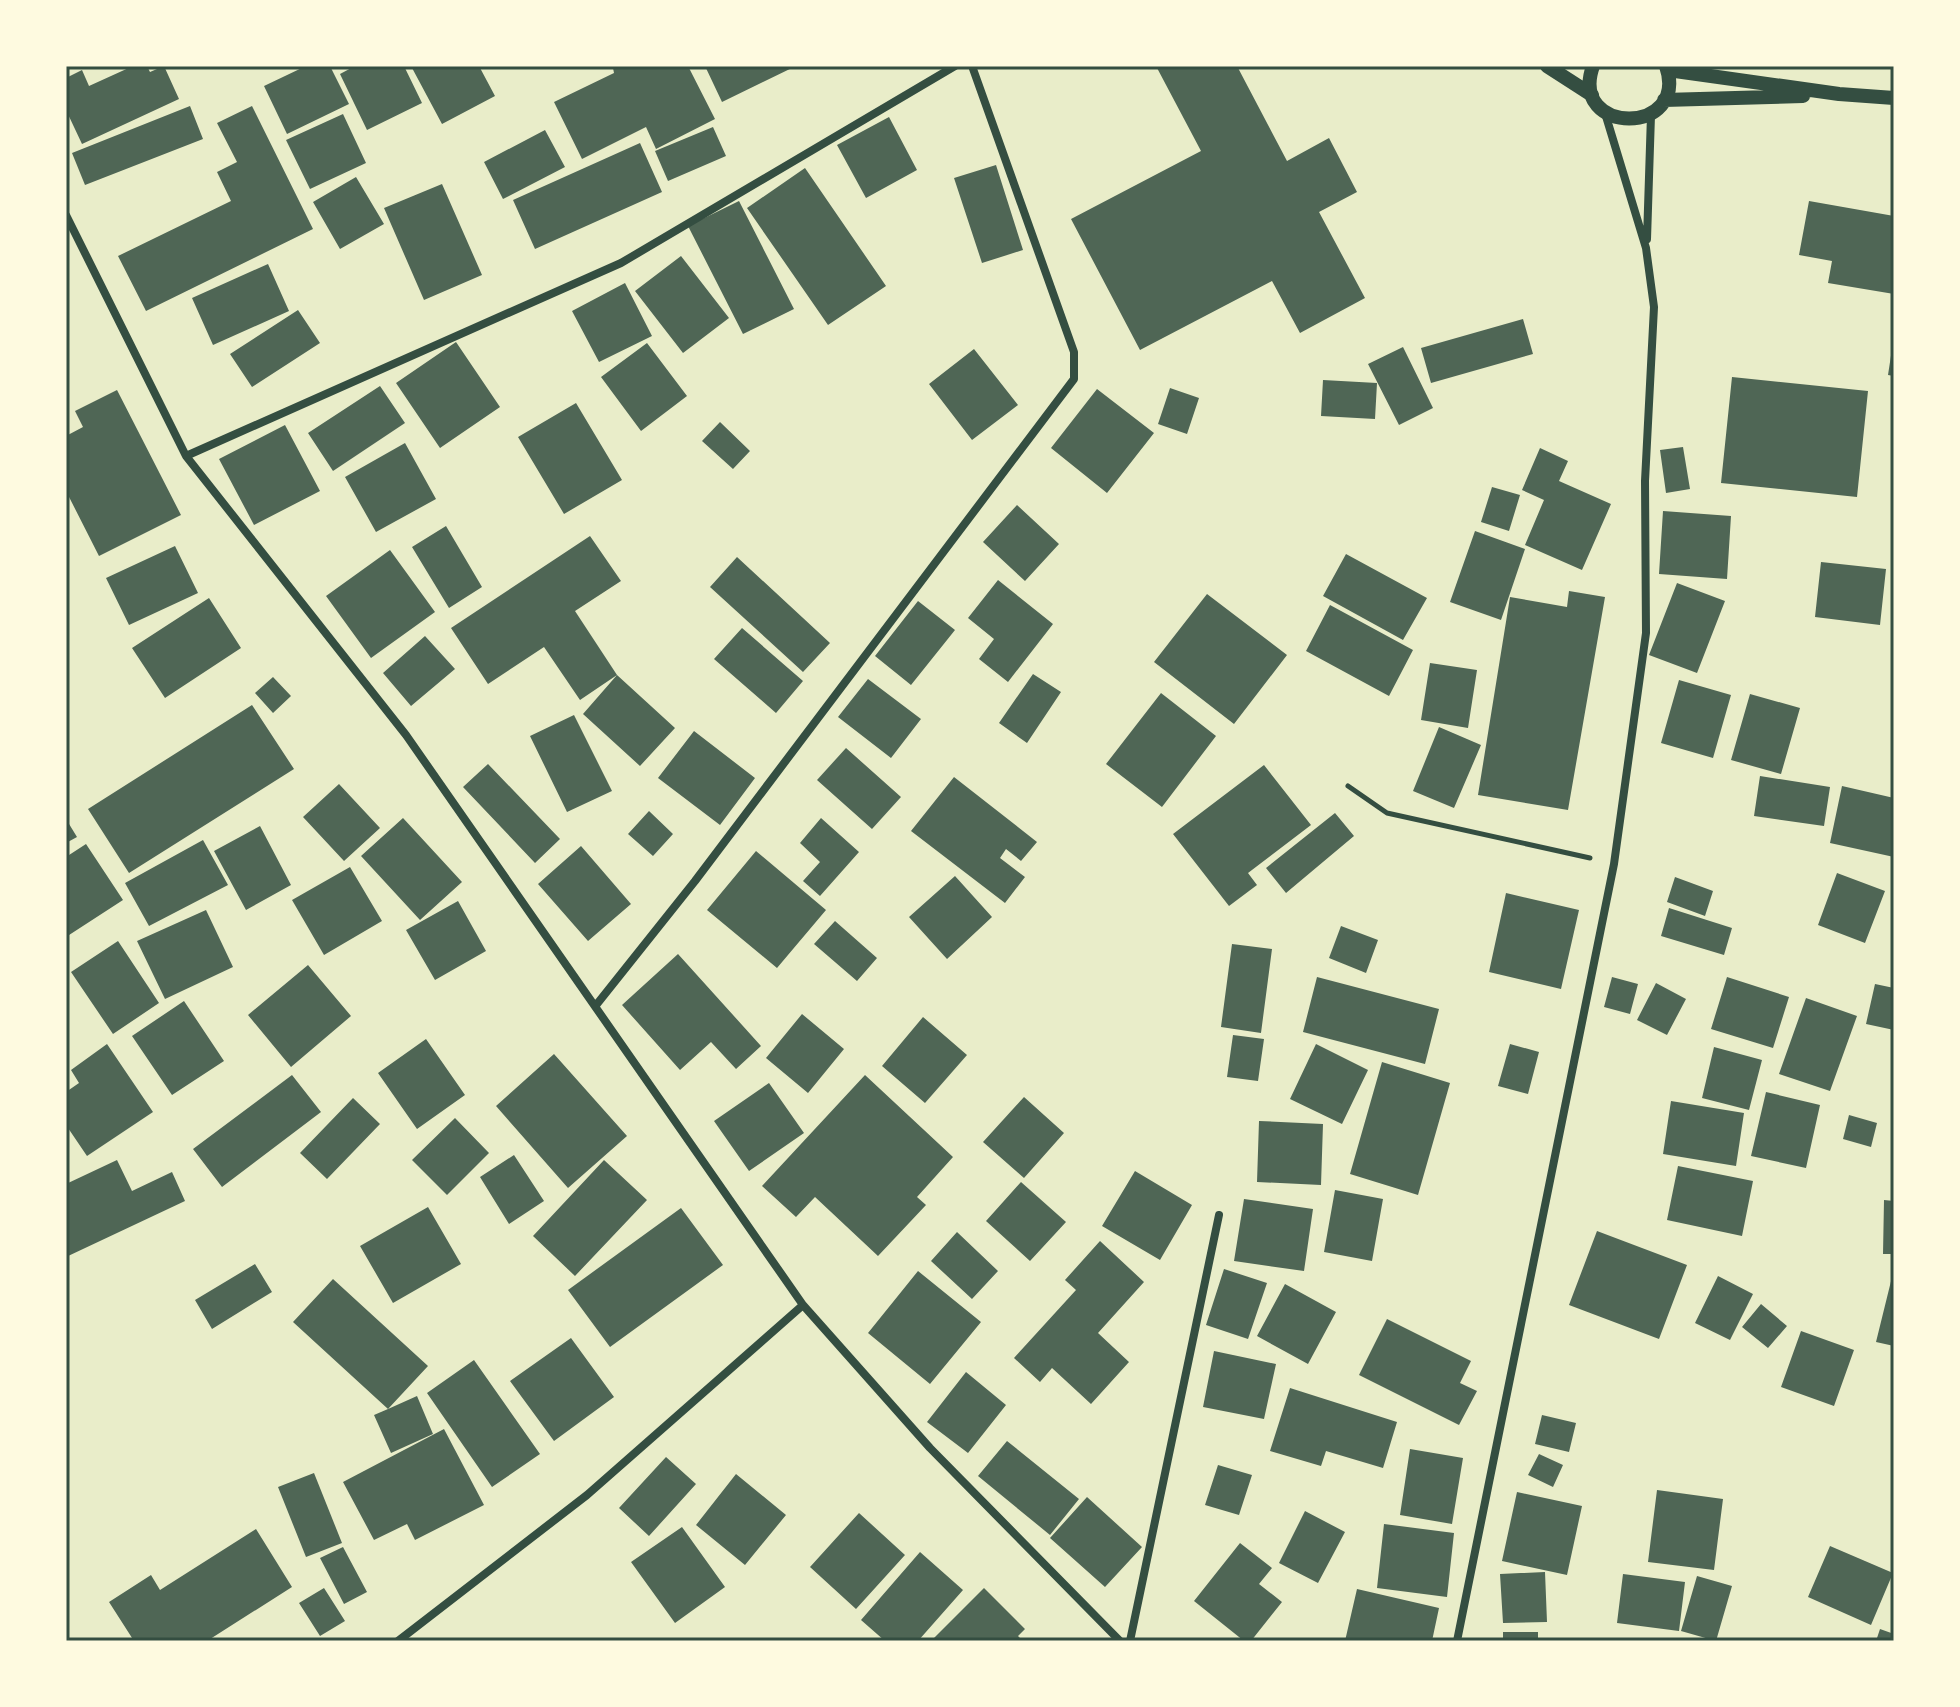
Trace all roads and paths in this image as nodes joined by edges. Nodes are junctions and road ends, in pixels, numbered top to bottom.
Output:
1 (955, 66) edge
2 (972, 66) edge
3 (1547, 66) edge
4 (1593, 66) edge
5 (1667, 68) edge
6 (1839, 94) junction
7 (1592, 95) junction
8 (1894, 98) edge
9 (1664, 100) junction
10 (1605, 113) junction
11 (1651, 115) junction
12 (66, 215) edge
13 (1646, 248) junction
14 (186, 456) junction
15 (1348, 786) dead end
16 (1614, 864) junction
17 (597, 1004) junction
18 (1219, 1215) dead end
19 (803, 1305) junction
20 (398, 1641) edge
21 (1120, 1641) edge
22 (1130, 1641) edge
23 (1457, 1641) edge

1 - 14 street
2 - 17 street
3 - 7 street
4 - 7 street
5 - 6 street
5 - 9 street
6 - 8 street
6 - 9 street
7 - 10 street
9 - 11 street
10 - 11 street
10 - 13 street
11 - 13 street
12 - 14 street
13 - 16 street
14 - 17 street
15 - 16 path
16 - 23 street
17 - 19 street
18 - 22 street
19 - 20 street
19 - 21 street

